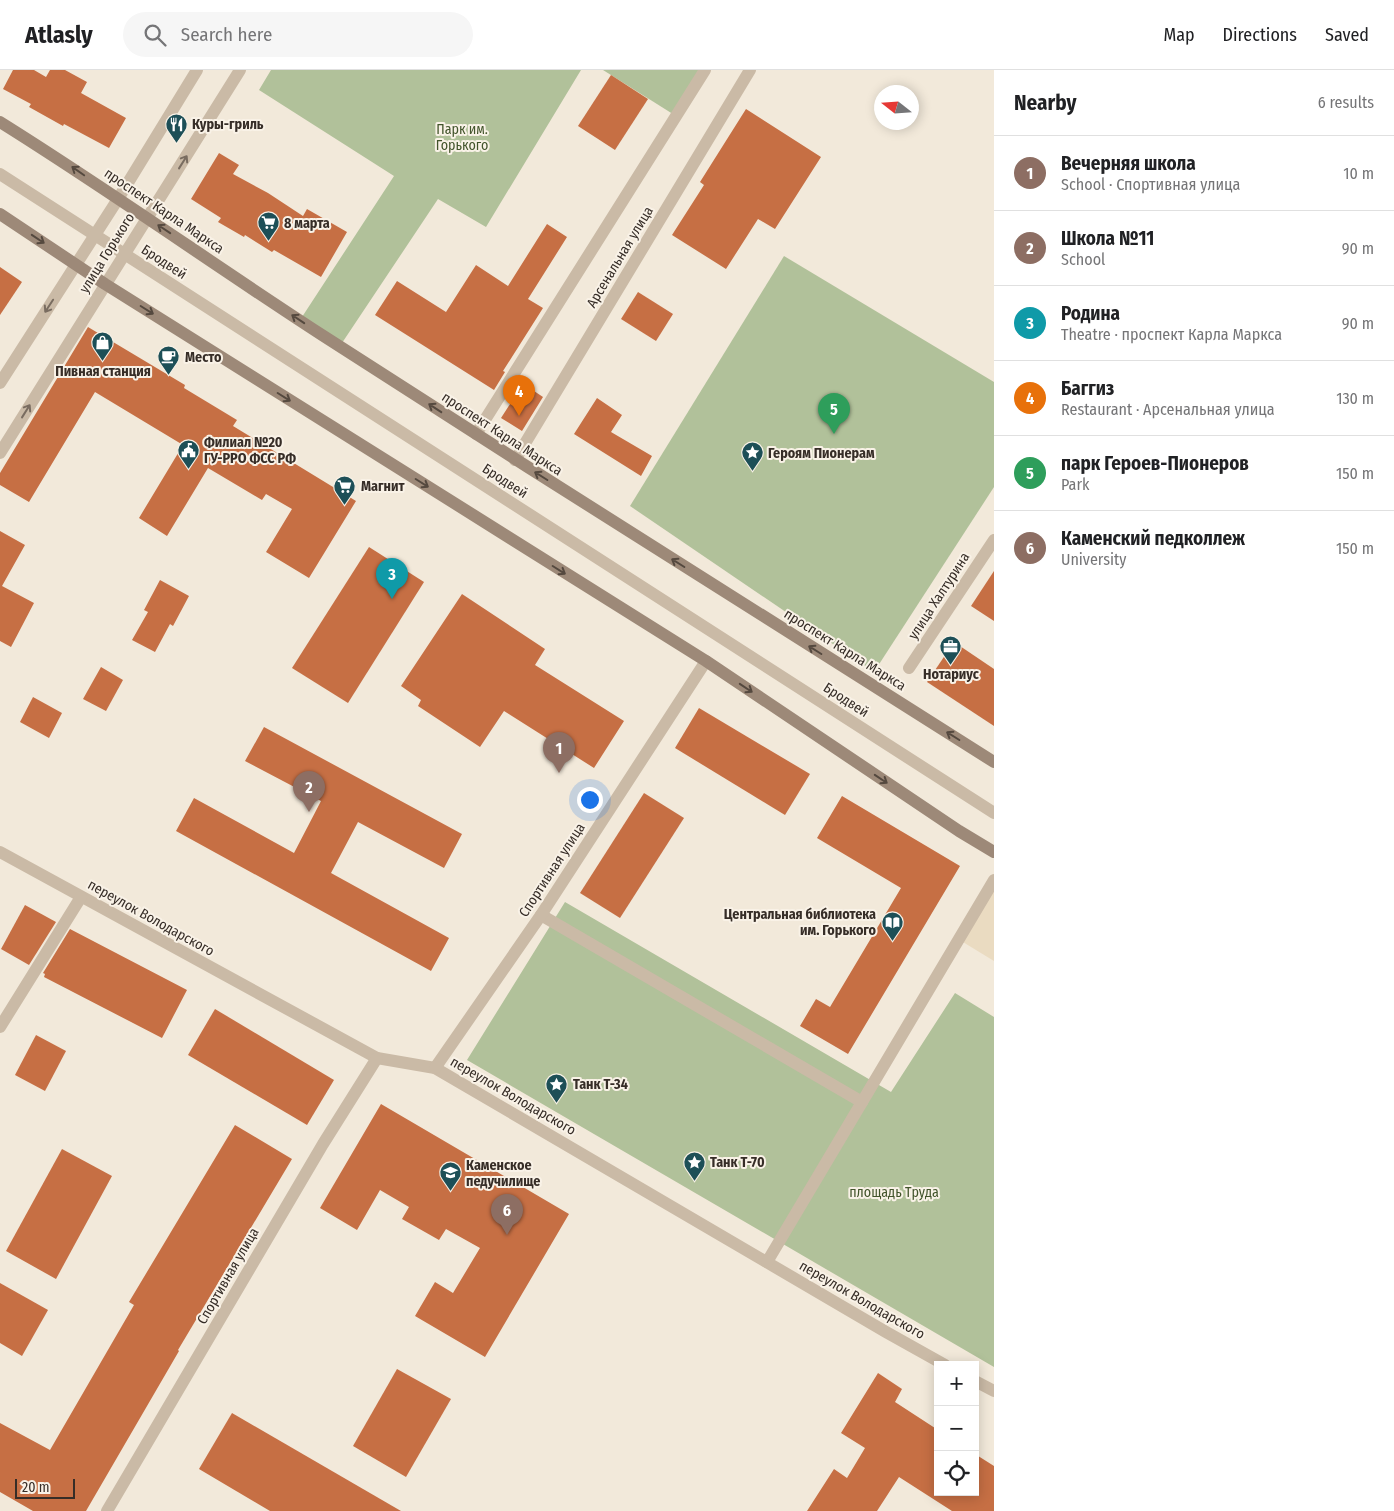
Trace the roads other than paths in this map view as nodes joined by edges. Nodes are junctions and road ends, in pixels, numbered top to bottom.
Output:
1 (197, 70) edge
2 (240, 70) edge
3 (705, 70) edge
4 (750, 70) edge
5 (0, 122) edge
6 (0, 174) edge
7 (118, 199) junction
8 (0, 214) edge
9 (148, 218) junction
10 (95, 235) junction
11 (125, 255) junction
12 (76, 265) junction
13 (105, 284) junction
14 (0, 383) edge
15 (476, 434) junction
16 (0, 453) edge
17 (515, 460) junction
18 (994, 540) edge
19 (706, 661) junction
20 (909, 668) dead end
21 (994, 762) edge
22 (994, 813) edge
23 (0, 852) edge
24 (994, 852) edge
25 (994, 880) edge
26 (81, 897) junction
27 (541, 915) junction
28 (0, 1027) edge
29 (377, 1058) junction
30 (435, 1068) junction
31 (862, 1102) junction
32 (767, 1262) junction
33 (938, 1361) edge
34 (979, 1383) edge
35 (994, 1391) edge
36 (107, 1511) edge

1 - 7 street, улица Горького
9 -> 2 street, улица Горького
3 - 15 street, Арсенальная улица
4 - 17 street, Арсенальная улица
7 -> 5 street, проспект Карла Маркса
6 - 10 street, Бродвей
7 - 9 street, проспект Карла Маркса
7 - 10 street, улица Горького
8 -> 12 street
9 - 11 street, улица Горького
15 -> 9 street, проспект Карла Маркса
10 - 11 street, Бродвей
10 - 12 street, улица Горького
11 - 13 street, улица Горького
11 - 22 street, Бродвей
12 - 13 street
12 -> 14 street, улица Горького
16 -> 13 street, улица Горького
13 -> 19 street
15 - 17 street, проспект Карла Маркса
21 -> 17 street, проспект Карла Маркса
18 - 20 street, улица Халтурина
19 -> 24 street
19 - 27 street, Спортивная улица
23 - 26 street, переулок Володарского
25 - 31 street
26 - 28 street
26 - 29 street, переулок Володарского
27 - 30 street, Спортивная улица
27 - 31 street
29 - 30 street, переулок Володарского
29 - 36 street, Спортивная улица
30 - 32 street, переулок Володарского
31 - 32 street
32 - 33 street, переулок Володарского
34 - 35 street

